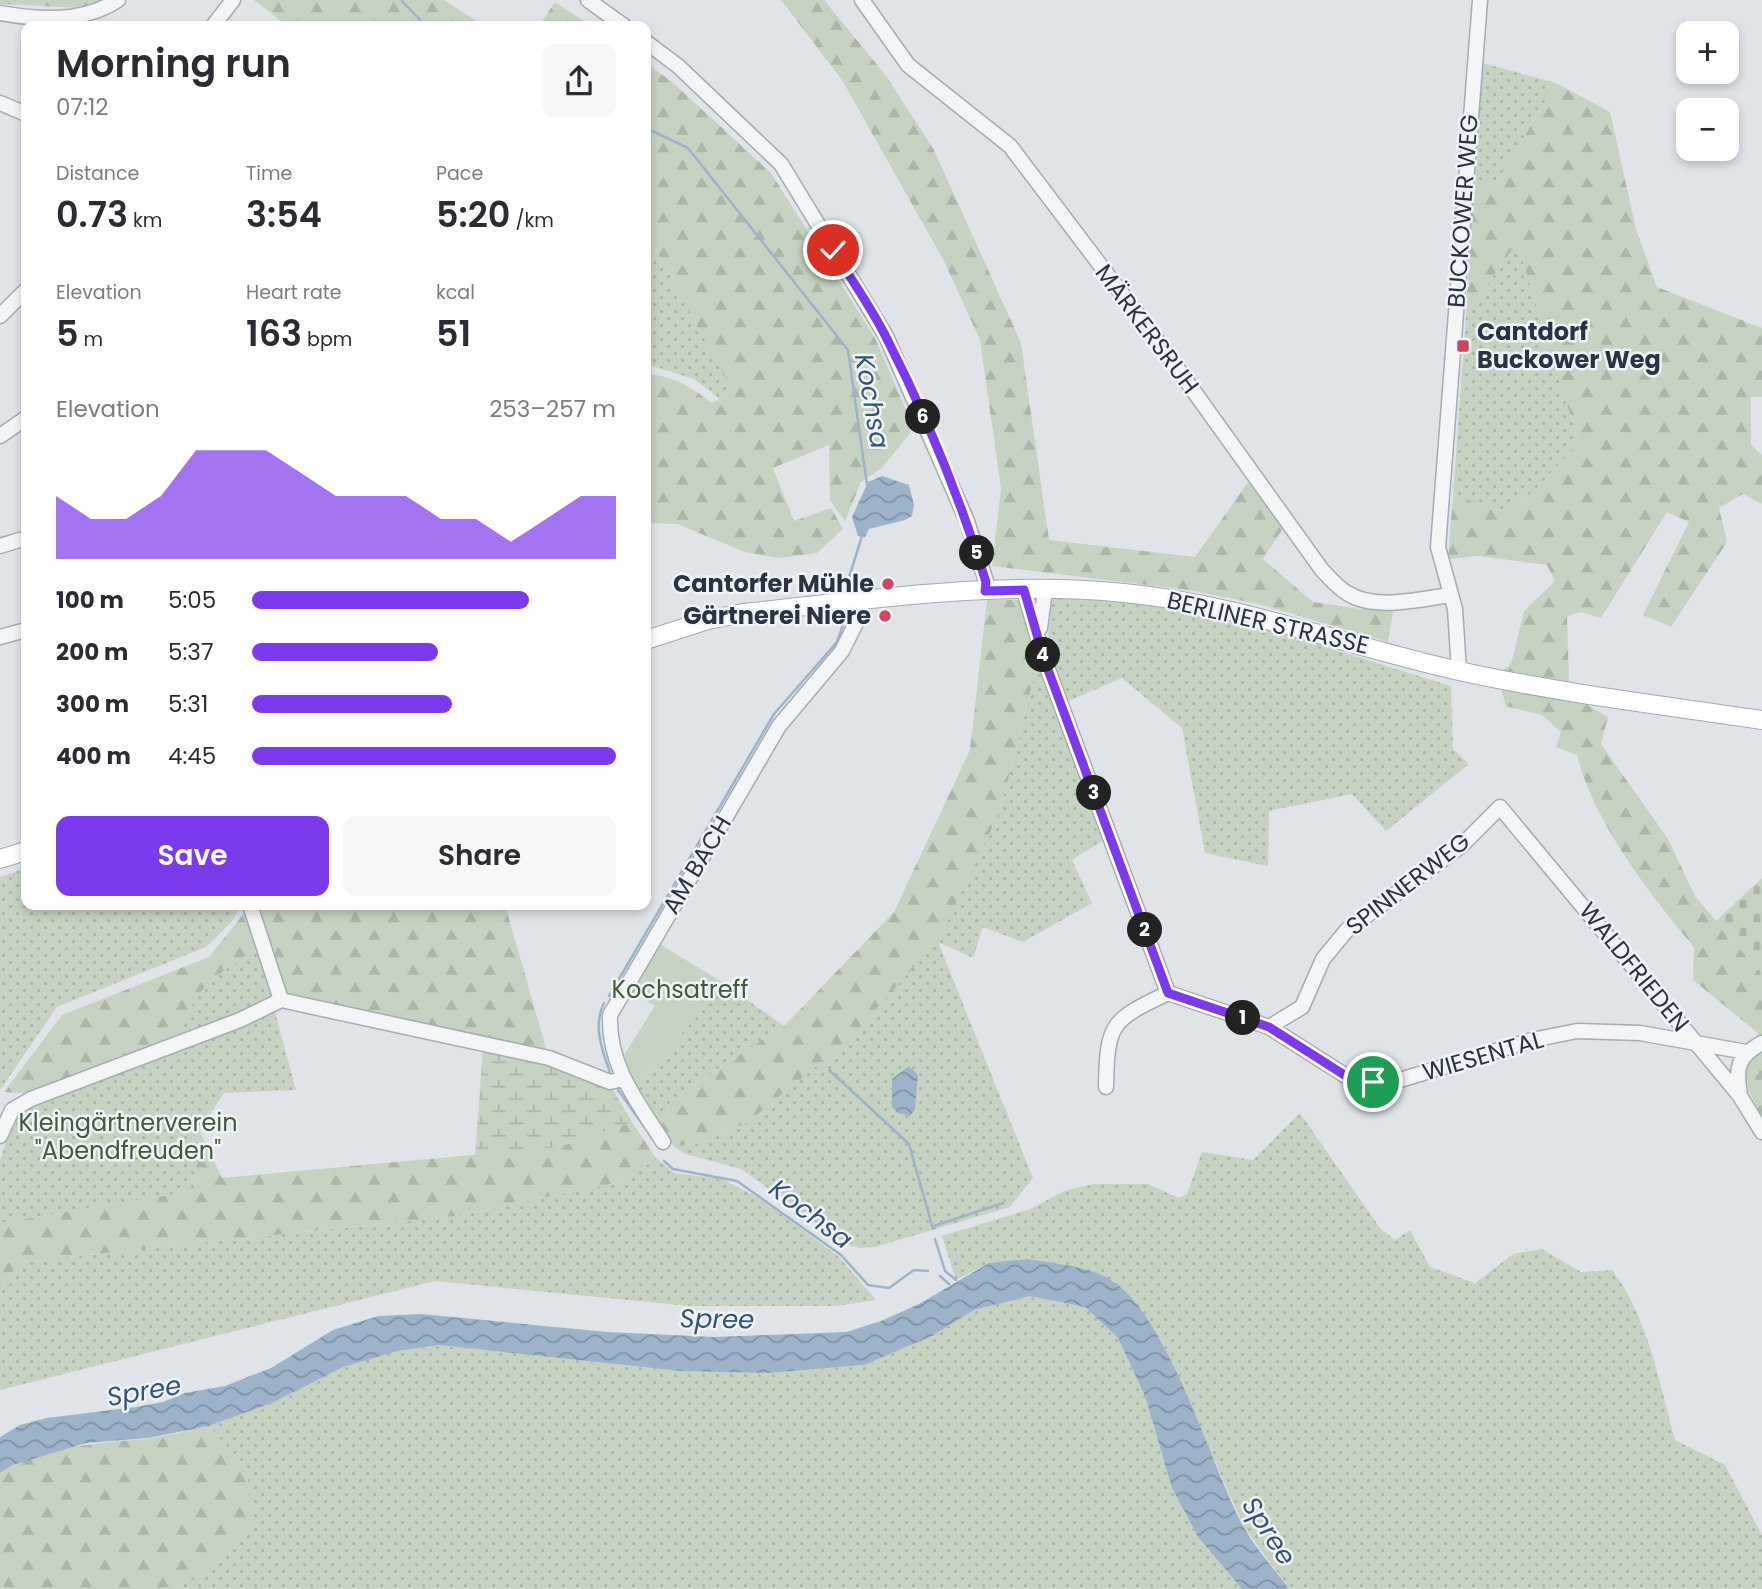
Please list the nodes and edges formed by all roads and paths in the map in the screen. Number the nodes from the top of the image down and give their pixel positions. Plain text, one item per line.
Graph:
1 (118, 0) edge
2 (233, 0) edge
3 (588, 0) edge
4 (862, 0) edge
5 (1480, 0) edge
6 (0, 13) edge
7 (217, 21) edge
8 (617, 21) edge
9 (651, 46) edge
10 (0, 103) edge
11 (21, 112) edge
12 (21, 295) edge
13 (0, 316) edge
14 (21, 421) edge
15 (0, 436) edge
16 (21, 540) edge
17 (0, 546) edge
18 (1024, 590) junction
19 (1045, 590) junction
20 (985, 591) junction
21 (1451, 595) junction
22 (862, 601) junction
23 (21, 631) edge
24 (1039, 633) junction
25 (0, 637) edge
26 (651, 638) edge
27 (1460, 671) junction
28 (1762, 720) edge
29 (1500, 807) joint
30 (21, 853) edge
31 (0, 859) edge
32 (252, 910) edge
33 (1168, 993) junction
34 (281, 1000) junction
35 (1269, 1027) junction
36 (1762, 1043) edge
37 (1697, 1044) junction
38 (1746, 1052) junction
39 (623, 1079) junction
40 (1107, 1087) dead end
41 (1740, 1096) junction
42 (1762, 1132) edge
43 (0, 1136) edge
44 (663, 1142) dead end

1 - 6 street
2 - 7 street
3 - 8 street
4 - 21 street, MÄRKERSRUH
5 - 21 street, BUCKOWER WEG
9 - 20 street
10 - 11 street
12 - 13 street
14 - 15 street
16 - 17 street
18 - 19 main road, BERLINER STRASSE
18 - 20 main road, BERLINER STRASSE
18 - 24 street
19 - 24 street
19 - 27 main road, BERLINER STRASSE
20 - 22 main road, BERLINER STRASSE
21 - 27 street, BUCKOWER WEG
22 - 26 main road, BERLINER STRASSE
22 - 39 street, AM BACH
23 - 25 street
24 - 33 street
27 - 28 main road, BERLINER STRASSE
29 - 35 street, SPINNERWEG
29 - 37 street, WALDFRIEDEN
30 - 31 main road
32 - 34 street
33 - 35 street, WIESENTAL
33 - 40 street
34 - 39 street
34 - 43 street
35 - 37 street, WIESENTAL
36 - 38 street
37 - 38 street, WIESENTAL
37 - 41 street, WALDFRIEDEN
38 - 41 street
39 - 44 street, AM BACH
41 - 42 street, WALDFRIEDEN

